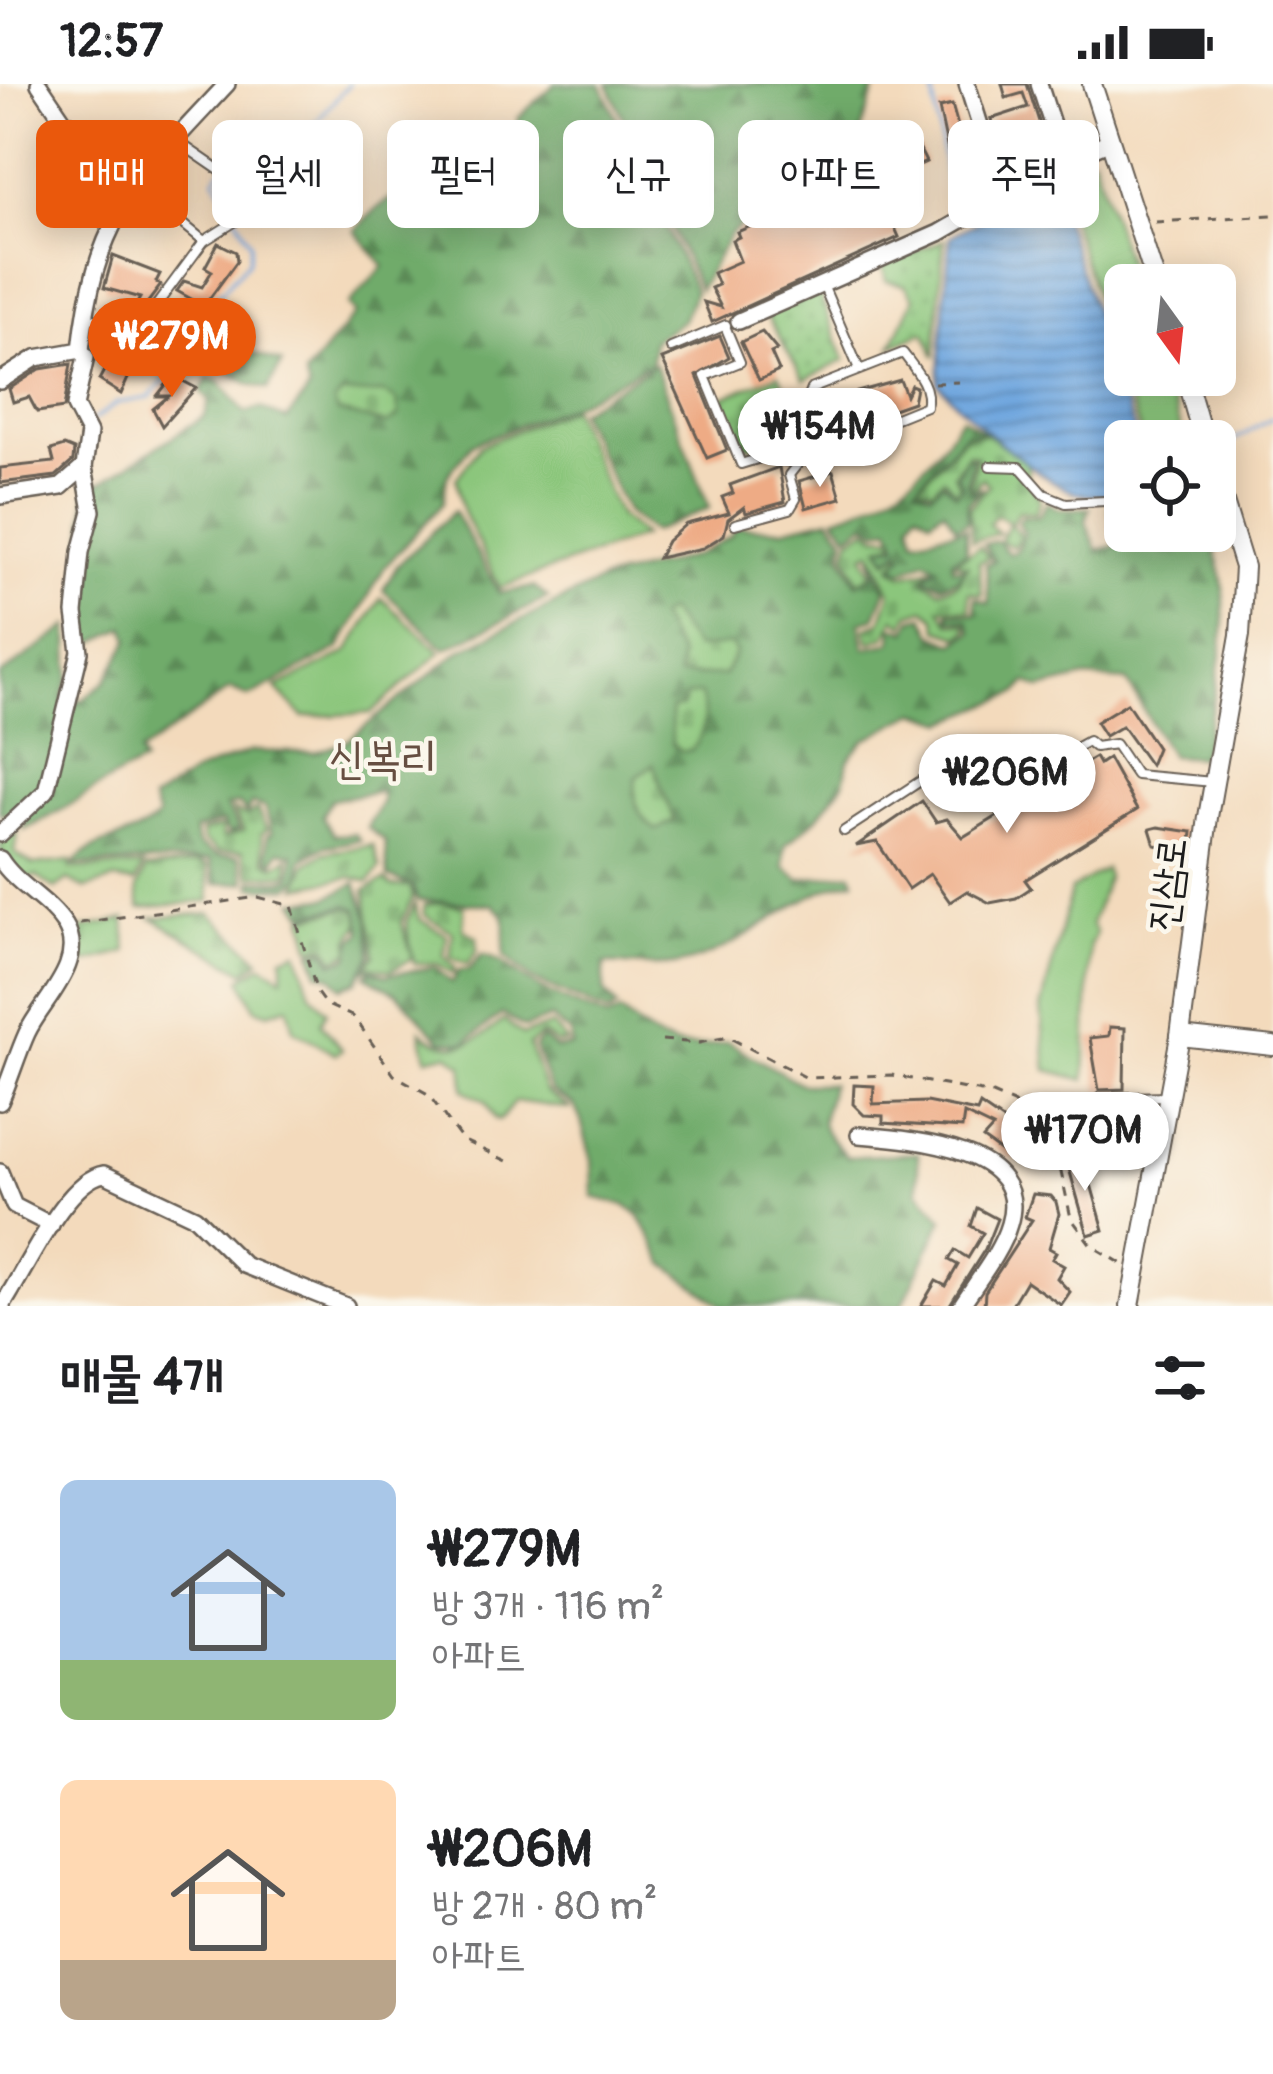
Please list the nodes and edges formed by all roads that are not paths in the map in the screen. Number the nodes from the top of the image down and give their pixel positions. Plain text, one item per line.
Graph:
1 (39, 84) edge
2 (227, 84) edge
3 (967, 84) edge
4 (1040, 84) edge
5 (1092, 84) edge
6 (63, 120) edge
7 (978, 120) edge
8 (1051, 120) edge
9 (188, 126) edge
10 (1110, 141) junction
11 (1099, 146) edge
12 (188, 150) edge
13 (110, 228) edge
14 (188, 228) edge
15 (948, 228) edge
16 (204, 241) junction
17 (1151, 264) edge
18 (823, 284) junction
19 (85, 316) junction
20 (732, 323) junction
21 (671, 348) dead end
22 (81, 350) junction
23 (859, 369) junction
24 (0, 381) edge
25 (816, 441) junction
26 (805, 455) junction
27 (990, 466) dead end
28 (84, 467) junction
29 (0, 496) edge
30 (1104, 501) edge
31 (735, 524) dead end
32 (1236, 543) edge
33 (1214, 782) junction
34 (844, 831) dead end
35 (0, 834) edge
36 (0, 859) edge
37 (1180, 1036) junction
38 (1273, 1046) edge
39 (1169, 1096) junction
40 (1099, 1098) dead end
41 (0, 1102) edge
42 (860, 1135) dead end
43 (0, 1172) edge
44 (51, 1225) junction
45 (2, 1306) edge
46 (346, 1306) edge
47 (961, 1306) edge
48 (1130, 1306) edge

1 - 6 street
2 - 9 street
3 - 7 street
4 - 8 street
5 - 10 street
10 - 11 street
10 - 17 street
12 - 16 lane
13 - 19 street
14 - 16 lane
15 - 18 street
16 - 19 lane
18 - 20 street
18 - 23 lane
19 - 22 street
20 - 21 lane
20 - 26 lane
22 - 24 street
22 - 28 street
23 - 25 lane
23 - 25 lane
25 - 26 lane
26 - 31 lane
27 - 30 lane
28 - 29 street
28 - 35 street
32 - 33 street, 진삼로
33 - 34 lane
33 - 37 street, 진삼로
36 - 41 street
37 - 38 street
37 - 39 street, 진삼로
39 - 40 lane
39 - 48 street, 진삼로
42 - 47 street
43 - 44 street
44 - 45 street
44 - 46 street

